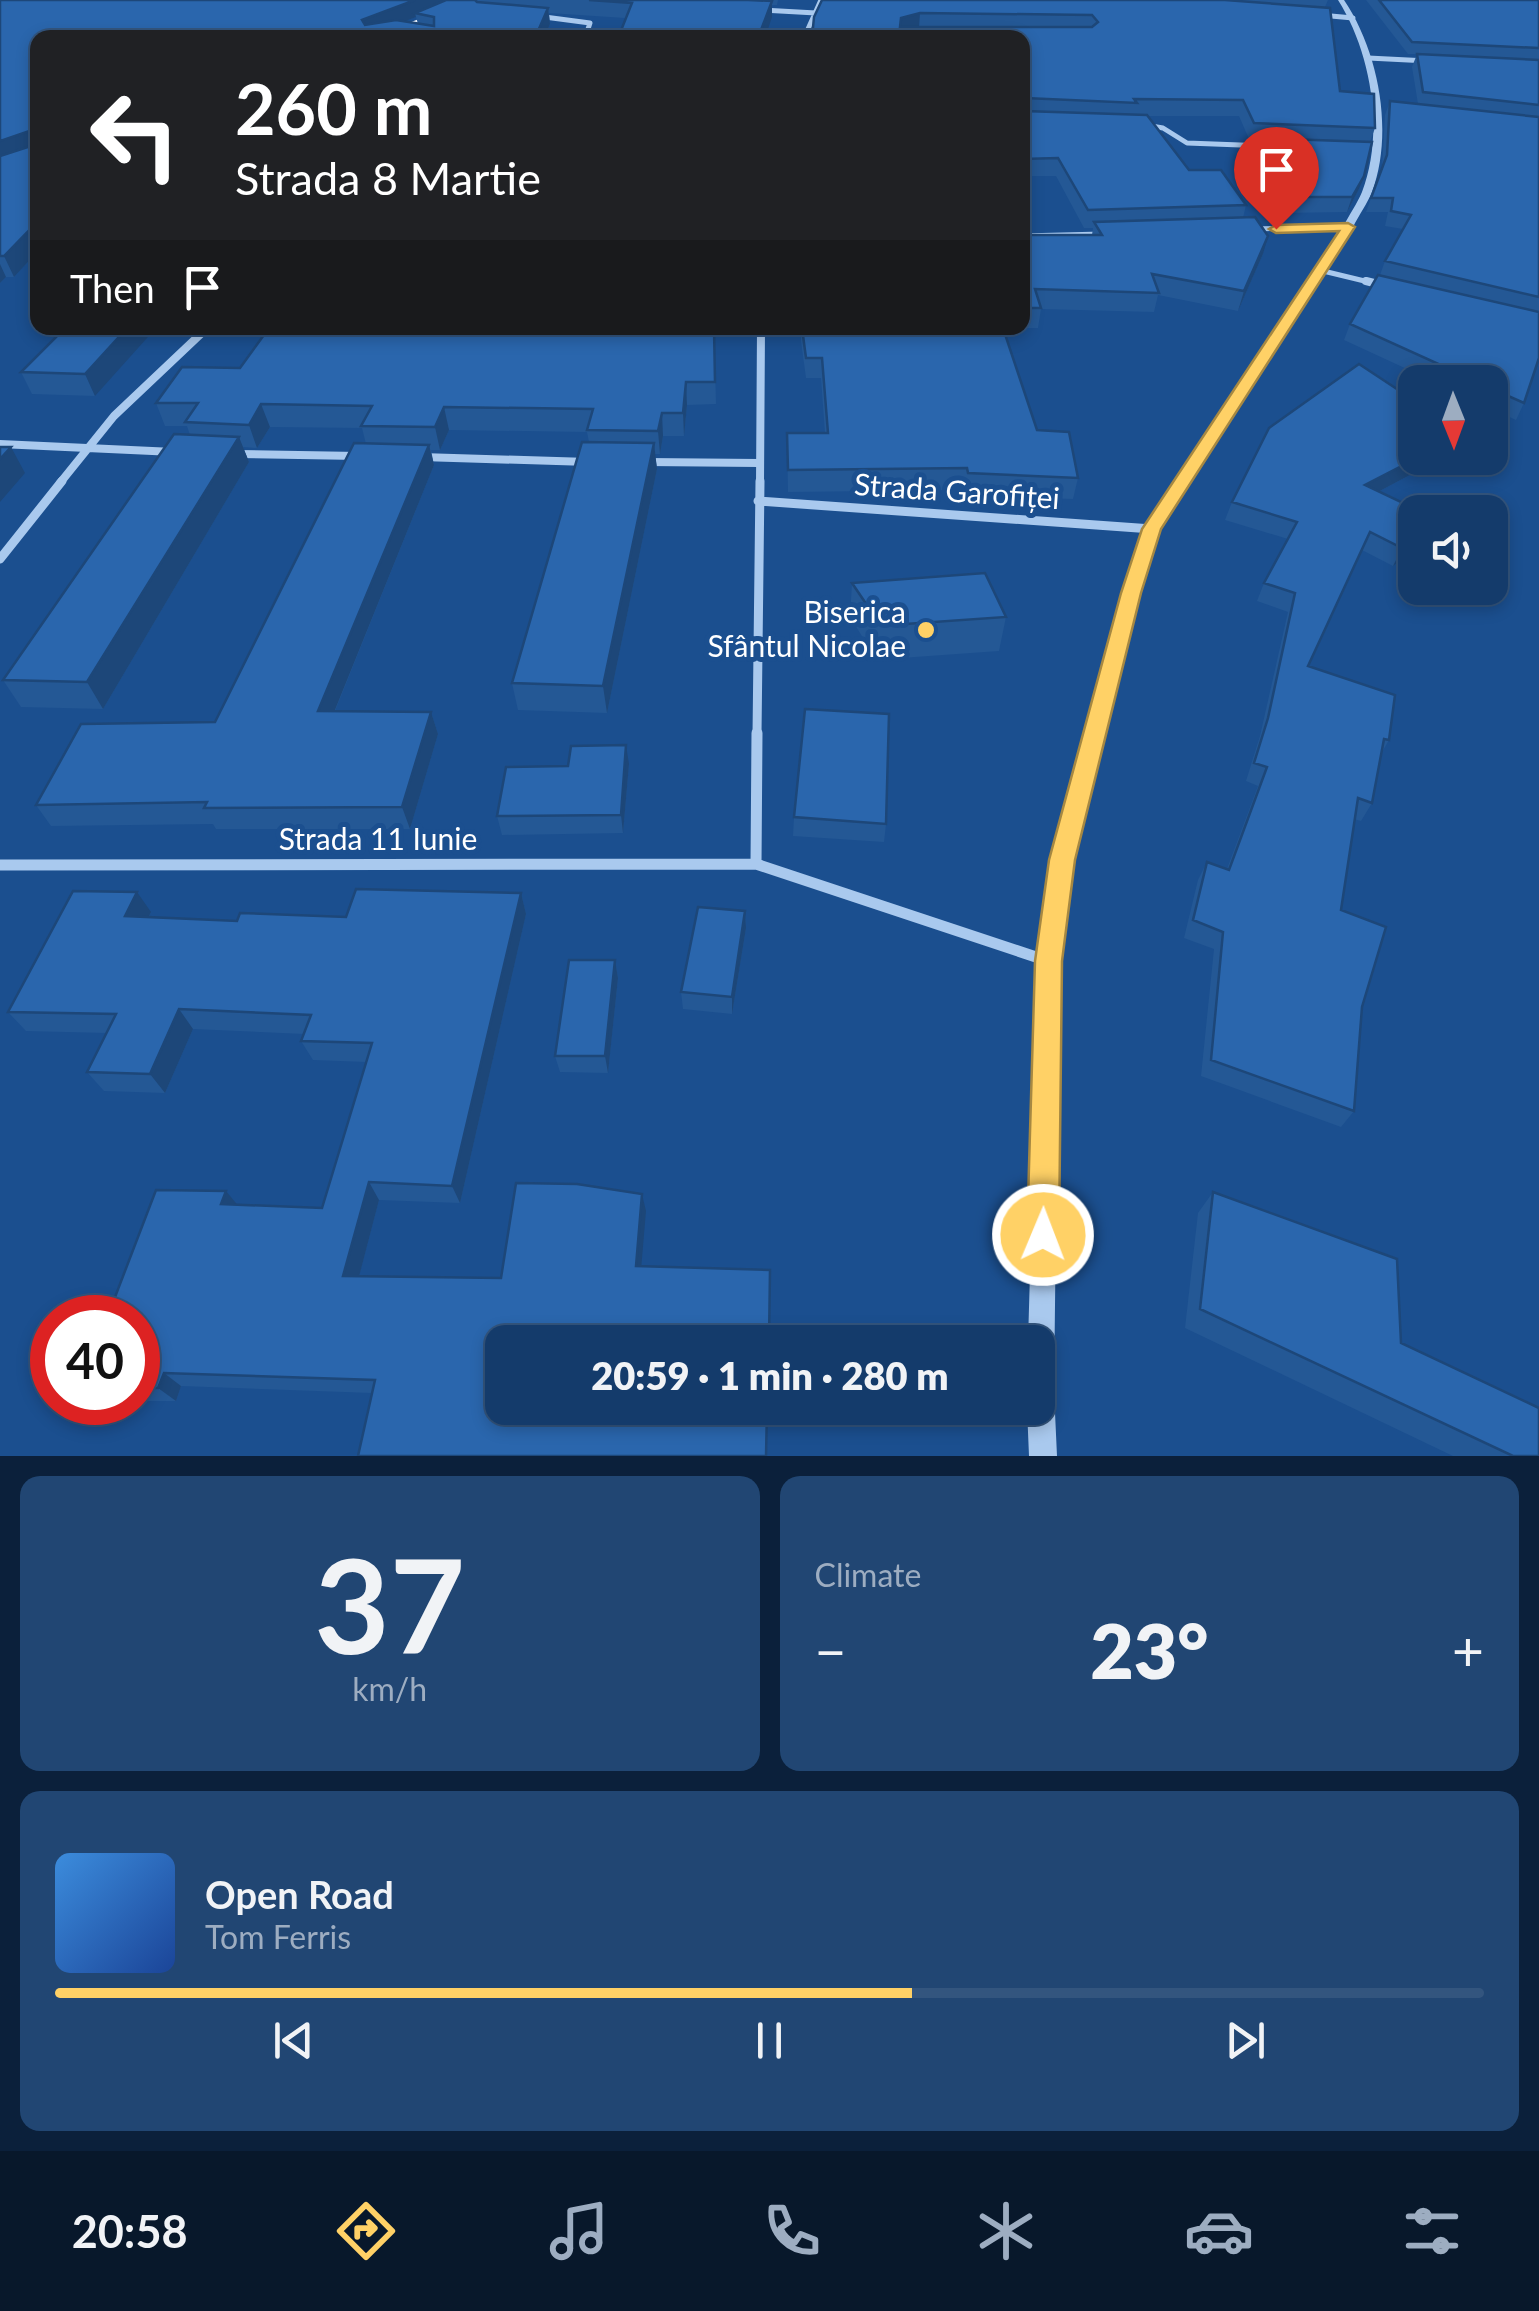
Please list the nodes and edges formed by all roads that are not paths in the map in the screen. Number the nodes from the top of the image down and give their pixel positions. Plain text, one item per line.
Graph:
1 (478, 0) edge
2 (822, 0) edge
3 (1341, 0) edge
4 (746, 10) edge
5 (816, 12) junction
6 (1315, 15) edge
7 (532, 16) edge
8 (1353, 18) junction
9 (396, 30) edge
10 (588, 30) edge
11 (808, 30) edge
12 (1368, 58) junction
13 (1444, 62) edge
14 (1374, 107) junction
15 (1392, 109) edge
16 (1136, 125) edge
17 (1278, 147) edge
18 (1348, 227) junction
19 (1252, 229) edge
20 (1118, 233) edge
21 (1030, 236) edge
22 (1319, 270) junction
23 (1392, 288) edge
24 (201, 335) edge
25 (761, 335) edge
26 (0, 444) edge
27 (85, 450) junction
28 (177, 452) edge
29 (232, 454) edge
30 (366, 456) edge
31 (404, 456) edge
32 (603, 462) edge
33 (637, 462) edge
34 (759, 463) junction
35 (758, 501) junction
36 (1152, 529) junction
37 (0, 559) edge
38 (756, 864) junction
39 (0, 865) edge
40 (1049, 961) junction
41 (1043, 1456) edge

1 - 9 main road
2 - 5 street
3 - 8 street
4 - 5 street
5 - 11 street
6 - 8 street
7 - 10 street
8 - 12 street
12 - 13 street
12 - 14 street
14 - 15 street
14 - 18 street
16 - 17 street
18 - 19 street
18 - 22 street
20 - 21 street
22 - 23 street
22 - 36 street
24 - 27 street
25 - 34 street
26 - 27 street
27 - 28 street
27 - 37 street
29 - 30 street
31 - 32 street
33 - 34 street
34 - 35 street
35 - 36 street, Strada Garofiței
35 - 38 street
36 - 40 street
38 - 39 street, Strada 11 Iunie
38 - 40 street, Strada 11 Iunie
40 - 41 street

